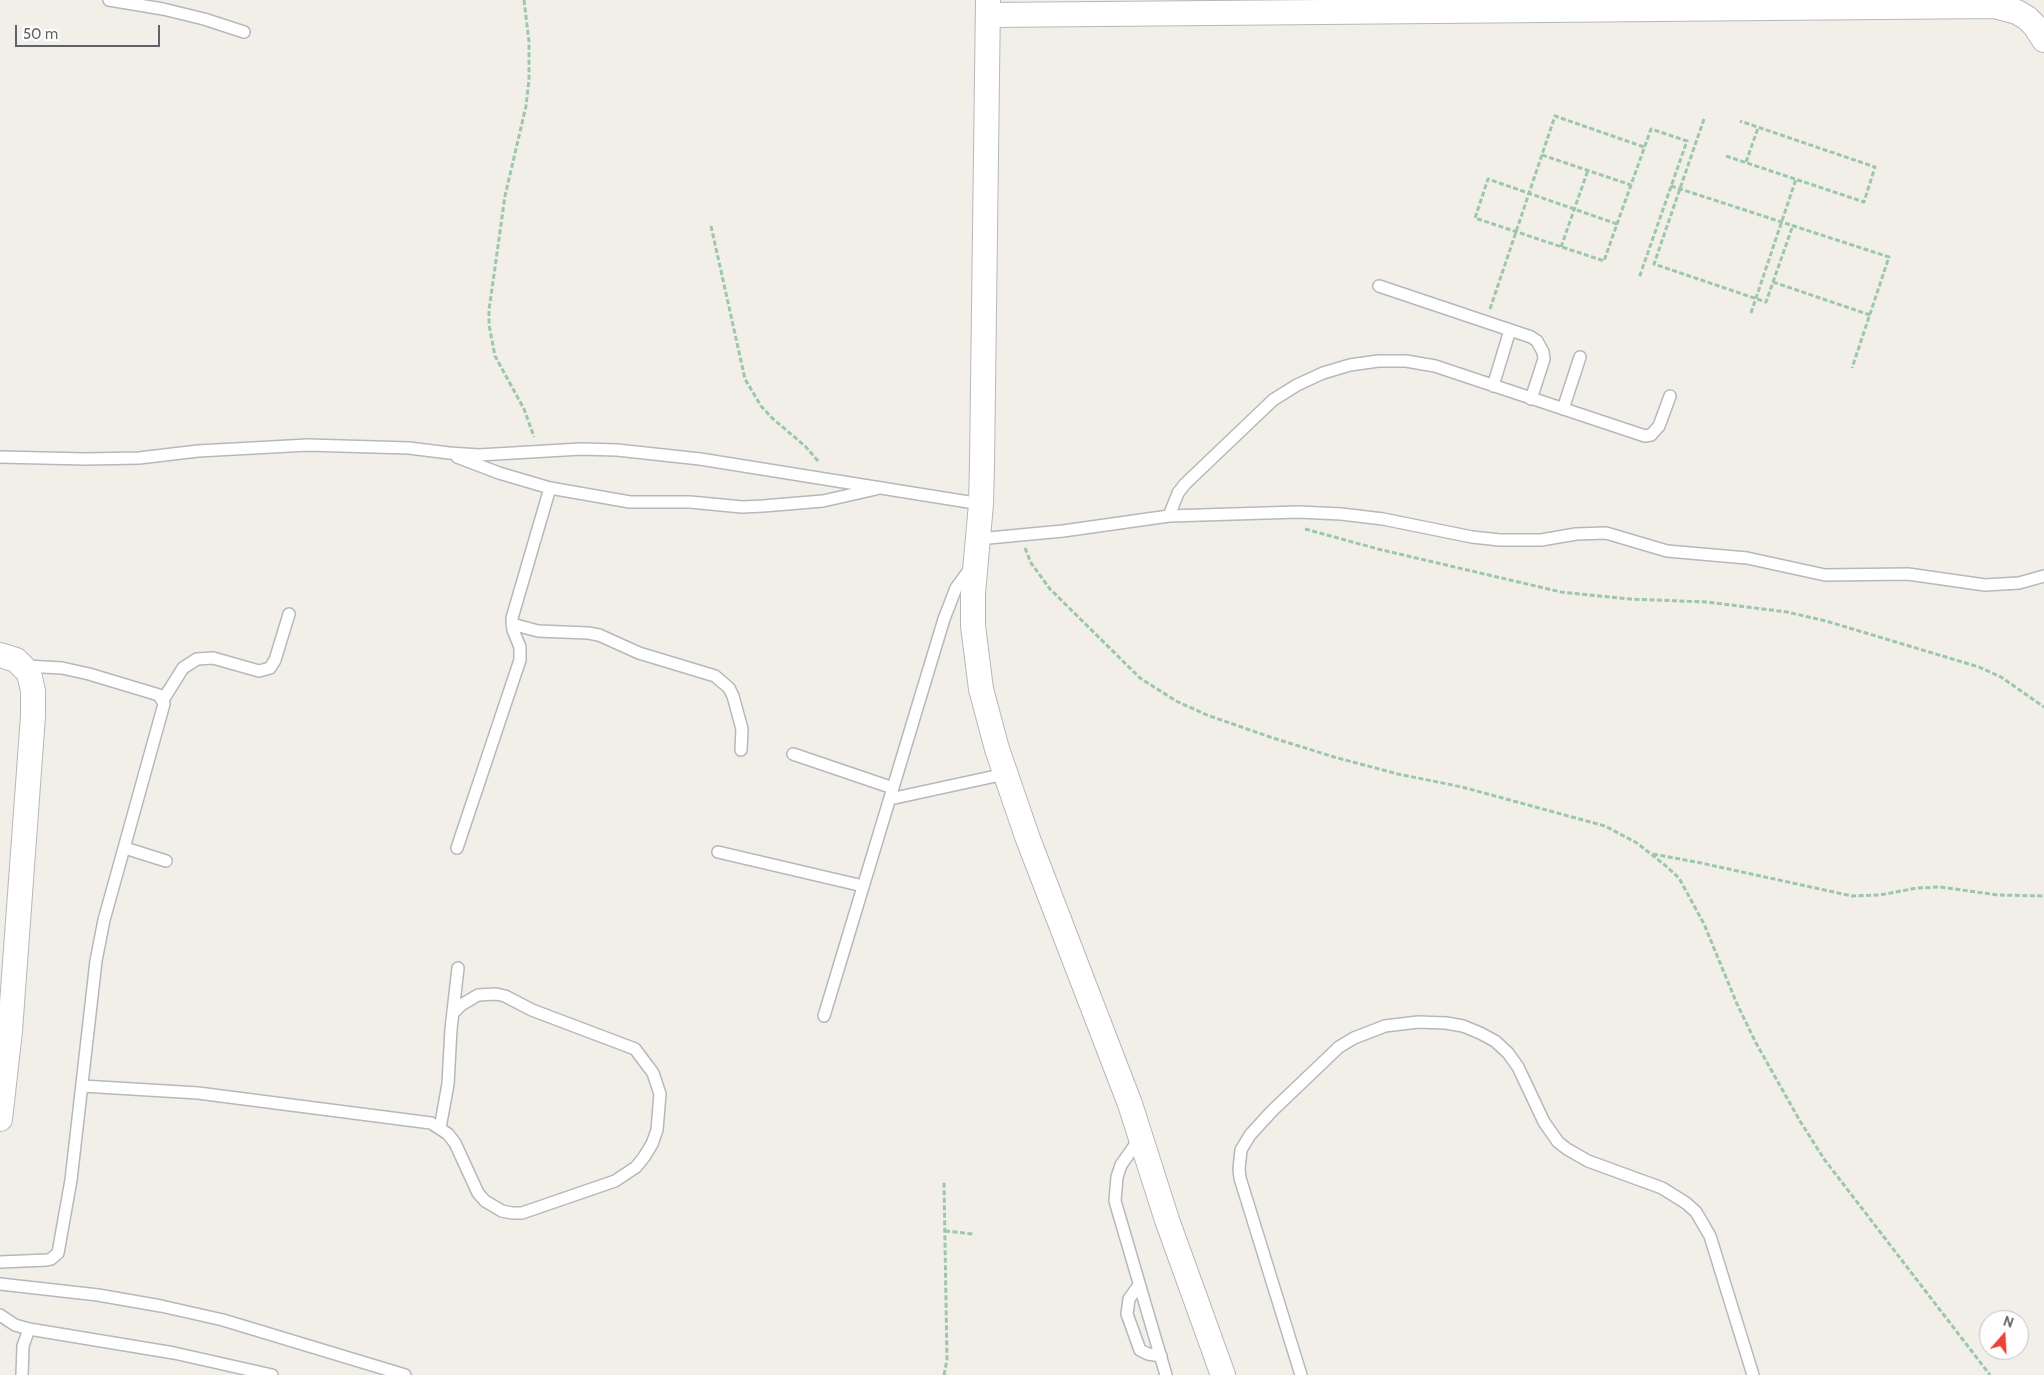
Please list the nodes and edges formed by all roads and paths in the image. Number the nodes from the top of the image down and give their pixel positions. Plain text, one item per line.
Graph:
1 (109, 0) edge
2 (524, 0) edge
3 (990, 5) edge
4 (244, 32) dead end
5 (2044, 40) edge
6 (1704, 119) dead end
7 (1740, 121) dead end
8 (1758, 128) junction
9 (1644, 147) junction
10 (1542, 155) junction
11 (1726, 156) dead end
12 (1746, 162) junction
13 (1588, 170) junction
14 (1796, 180) junction
15 (1631, 185) junction
16 (1671, 186) junction
17 (1681, 188) junction
18 (1529, 194) junction
19 (1574, 209) junction
20 (1782, 221) junction
21 (1617, 224) junction
22 (1793, 225) junction
23 (711, 226) dead end
24 (1516, 232) junction
25 (1561, 247) junction
26 (1639, 278) dead end
27 (1773, 282) junction
28 (1379, 286) dead end
29 (1756, 298) junction
30 (1751, 313) dead end
31 (1870, 315) junction
32 (1486, 322) junction
33 (1510, 330) junction
34 (1580, 357) dead end
35 (1852, 368) dead end
36 (1493, 386) junction
37 (1670, 396) dead end
38 (1531, 399) junction
39 (1563, 409) junction
40 (538, 452) junction
41 (449, 453) junction
42 (0, 457) edge
43 (828, 479) junction
44 (550, 488) junction
45 (882, 488) junction
46 (981, 504) junction
47 (1169, 516) junction
48 (1297, 527) dead end
49 (1021, 536) junction
50 (977, 550) junction
51 (2044, 576) edge
52 (289, 614) dead end
53 (512, 624) junction
54 (0, 655) edge
55 (23, 666) junction
56 (163, 700) junction
57 (2044, 707) edge
58 (741, 750) dead end
59 (793, 754) dead end
60 (1005, 774) junction
61 (891, 794) junction
62 (125, 848) junction
63 (457, 848) dead end
64 (718, 852) dead end
65 (1652, 854) junction
66 (166, 861) dead end
67 (863, 886) junction
68 (2044, 896) edge
69 (458, 968) dead end
70 (453, 1013) junction
71 (824, 1016) dead end
72 (83, 1086) junction
73 (0, 1119) edge
74 (440, 1128) junction
75 (1140, 1137) junction
76 (944, 1182) dead end
77 (945, 1231) junction
78 (973, 1234) dead end
79 (0, 1262) edge
80 (0, 1284) edge
81 (1140, 1286) junction
82 (0, 1315) edge
83 (29, 1329) junction
84 (1161, 1356) junction
85 (22, 1375) edge
86 (272, 1375) edge
87 (405, 1375) edge
88 (944, 1375) edge
89 (1166, 1375) edge
90 (1223, 1375) edge
91 (1301, 1375) edge
92 (1753, 1375) edge
93 (1990, 1375) edge

1 - 4 lane
2 - 40 path
3 - 5 street
3 - 46 street
6 - 17 path
7 - 8 path
8 - 12 path
8 - 14 path
9 - 10 path
9 - 15 path
9 - 16 path
10 - 13 path
10 - 18 path
11 - 12 path
12 - 14 path
13 - 15 path
13 - 19 path
14 - 20 path
15 - 21 path
16 - 17 path
16 - 26 path
17 - 20 path
17 - 29 path
18 - 19 path
18 - 24 path
18 - 24 path
19 - 21 path
19 - 25 path
20 - 22 path
20 - 29 path
21 - 25 path
22 - 27 path
22 - 31 path
23 - 43 path
24 - 25 path
24 - 32 path
27 - 29 path
27 - 31 path
28 - 32 lane
29 - 30 path
31 - 35 path
32 - 33 lane
33 - 36 lane
33 - 38 lane
34 - 39 lane
36 - 38 lane
36 - 47 lane
37 - 39 lane
38 - 39 lane
40 - 41 lane
40 - 43 lane
41 - 42 lane
41 - 44 lane
43 - 45 lane
44 - 45 lane
44 - 53 lane
45 - 46 lane
46 - 50 street
47 - 49 lane
47 - 51 lane
48 - 57 path
49 - 50 lane
49 - 65 path
50 - 60 street
50 - 61 lane
52 - 56 lane
53 - 58 lane
53 - 63 lane
54 - 55 street
55 - 56 lane
55 - 73 street
56 - 62 lane
59 - 61 lane
60 - 61 lane
60 - 75 street
61 - 67 lane
62 - 66 lane
62 - 72 lane
64 - 67 lane
65 - 68 path
65 - 93 path
67 - 71 lane
69 - 70 lane
70 - 74 lane
70 - 74 lane
72 - 74 lane
72 - 79 lane
75 - 81 lane
75 - 90 street
76 - 77 path
77 - 78 path
77 - 88 path
80 - 87 lane
81 - 84 lane
81 - 84 lane
82 - 83 lane
83 - 85 lane
83 - 86 lane
84 - 89 lane
91 - 92 lane

